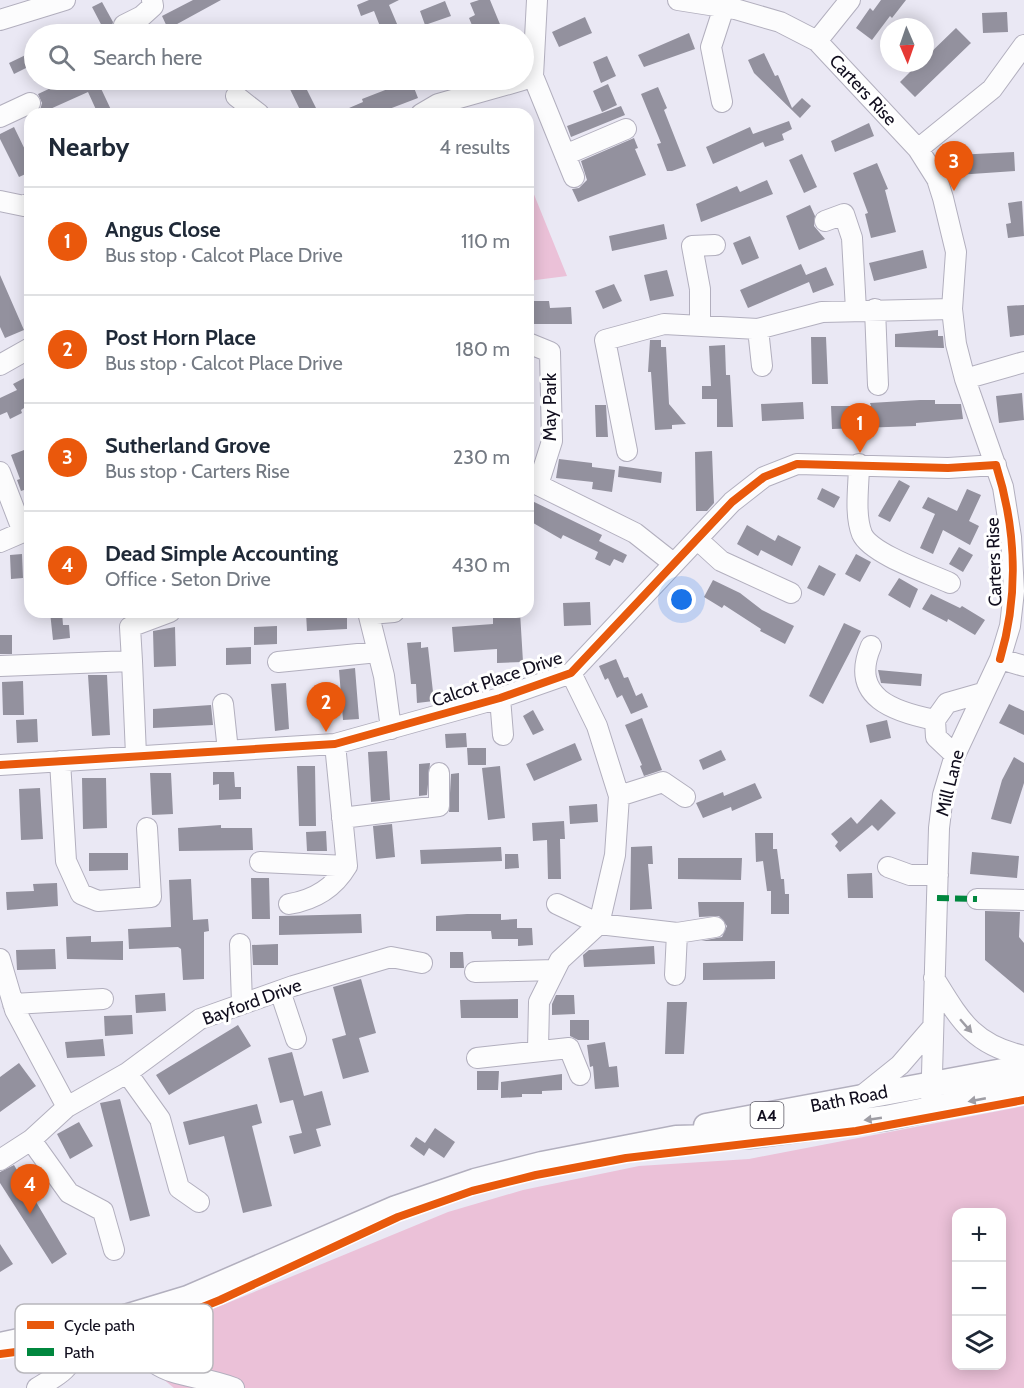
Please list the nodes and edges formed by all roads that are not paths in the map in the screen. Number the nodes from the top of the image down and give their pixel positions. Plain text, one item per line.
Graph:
1 (65, 0) edge
2 (152, 0) edge
3 (537, 0) edge
4 (678, 0) edge
5 (850, 0) edge
6 (724, 7) junction
7 (0, 20) edge
8 (126, 24) edge
9 (534, 24) edge
10 (817, 41) junction
11 (1024, 45) edge
12 (486, 90) edge
13 (533, 90) edge
14 (236, 96) dead end
15 (722, 102) dead end
16 (30, 103) dead end
17 (251, 108) edge
18 (431, 108) edge
19 (3, 115) edge
20 (626, 129) dead end
21 (918, 149) junction
22 (565, 155) junction
23 (574, 177) dead end
24 (1, 197) edge
25 (24, 206) edge
26 (825, 221) dead end
27 (715, 245) dead end
28 (866, 309) junction
29 (952, 309) junction
30 (700, 324) junction
31 (758, 329) junction
32 (534, 345) edge
33 (24, 351) edge
34 (1024, 363) edge
35 (0, 365) edge
36 (762, 366) dead end
37 (965, 379) junction
38 (878, 385) dead end
39 (627, 451) dead end
40 (859, 464) junction
41 (996, 465) junction
42 (0, 472) edge
43 (534, 480) edge
44 (534, 482) edge
45 (24, 524) edge
46 (24, 532) edge
47 (1018, 537) edge
48 (698, 540) junction
49 (0, 542) edge
50 (673, 563) junction
51 (950, 583) dead end
52 (791, 593) dead end
53 (154, 618) edge
54 (370, 618) edge
55 (871, 646) dead end
56 (378, 652) junction
57 (1000, 659) junction
58 (132, 661) junction
59 (278, 662) dead end
60 (0, 666) edge
61 (1024, 666) edge
62 (571, 673) junction
63 (982, 693) junction
64 (500, 698) junction
65 (223, 704) dead end
66 (935, 720) junction
67 (391, 729) junction
68 (503, 735) dead end
69 (335, 744) junction
70 (228, 751) junction
71 (136, 755) junction
72 (955, 755) junction
73 (60, 761) junction
74 (0, 765) edge
75 (439, 773) dead end
76 (619, 796) junction
77 (685, 797) dead end
78 (342, 818) junction
79 (147, 828) dead end
80 (260, 862) dead end
81 (346, 866) junction
82 (888, 867) dead end
83 (938, 875) junction
84 (977, 899) dead end
85 (1024, 900) edge
86 (289, 904) dead end
87 (557, 904) dead end
88 (599, 924) junction
89 (715, 927) dead end
90 (677, 933) junction
91 (240, 944) dead end
92 (0, 959) edge
93 (422, 963) dead end
94 (555, 970) junction
95 (475, 972) dead end
96 (675, 975) dead end
97 (934, 978) junction
98 (280, 991) junction
99 (103, 999) dead end
100 (13, 1004) junction
101 (242, 1004) junction
102 (932, 1028) junction
103 (296, 1039) dead end
104 (538, 1049) junction
105 (1024, 1056) edge
106 (477, 1058) dead end
107 (1024, 1067) edge
108 (127, 1073) junction
109 (580, 1075) dead end
110 (931, 1084) junction
111 (1024, 1090) edge
112 (859, 1098) junction
113 (67, 1107) junction
114 (931, 1109) junction
115 (676, 1138) junction
116 (31, 1140) junction
117 (0, 1160) edge
118 (199, 1202) dead end
119 (114, 1250) dead end
120 (168, 1304) edge
121 (15, 1342) edge
122 (0, 1345) edge
123 (61, 1373) edge
124 (172, 1373) edge
125 (200, 1384) edge
126 (37, 1388) edge
127 (234, 1388) edge

1 - 7 street
2 - 8 street
3 - 9 street
4 - 6 street, Carters Rise
5 - 10 street
6 - 10 street, Carters Rise
6 - 15 street
10 - 21 street, Carters Rise
11 - 21 street
12 - 18 street
13 - 22 street
14 - 17 street
16 - 19 street
20 - 22 street
21 - 29 street, Carters Rise
22 - 23 street
24 - 25 street
26 - 28 street
27 - 30 street
28 - 29 street
28 - 31 street
28 - 38 street
29 - 37 street, Carters Rise
30 - 31 street
30 - 39 street
31 - 36 street
32 - 43 street, May Park
33 - 35 street
34 - 37 street
37 - 41 street, Carters Rise
40 - 41 street, Calcot Place Drive
40 - 48 street, Calcot Place Drive
40 - 51 street
41 - 47 street, Carters Rise
42 - 45 street
44 - 50 street, May Park
46 - 49 street
47 - 57 street, Carters Rise
48 - 50 street, Calcot Place Drive
48 - 52 street
50 - 62 street, Calcot Place Drive
53 - 58 street
54 - 56 street
55 - 66 street
56 - 59 street
56 - 67 street
57 - 61 street
57 - 63 street, Mill Lane
58 - 60 street
58 - 71 street
62 - 64 street, Calcot Place Drive
62 - 76 street
63 - 66 street
63 - 72 street, Mill Lane
64 - 67 street, Calcot Place Drive
64 - 68 street
65 - 70 street
66 - 72 street
67 - 69 street, Calcot Place Drive
69 - 70 street, Calcot Place Drive
69 - 78 street
70 - 71 street, Calcot Place Drive
71 - 73 street, Calcot Place Drive
72 - 83 street, Mill Lane
73 - 74 street, Calcot Place Drive
73 - 79 street
75 - 78 street
76 - 77 street
76 - 88 street
78 - 81 street
80 - 81 street
81 - 86 street
82 - 83 street
83 - 97 street, Mill Lane
84 - 85 street
87 - 88 street
88 - 90 street
88 - 94 street
89 - 90 street
90 - 96 street
91 - 101 street
92 - 100 street
93 - 98 street, Bayford Drive
94 - 95 street
94 - 104 street
97 - 102 street, Mill Lane
97 -> 105 street
98 - 101 street, Bayford Drive
98 - 103 street
99 - 100 street
100 - 113 street
101 - 108 street, Bayford Drive
102 - 110 street, Mill Lane
102 - 112 street
104 - 106 street
104 - 109 street
107 - 110 main road, Bath Road / A4
108 - 113 street, Bayford Drive
108 - 118 street
110 - 112 main road, Bath Road / A4
110 - 114 street, Mill Lane
111 -> 114 main road, Bath Road / A4
112 - 115 main road, Bath Road / A4
113 - 116 street, Bayford Drive
114 -> 115 main road, Bath Road / A4
115 - 120 main road, Bath Road / A4
116 - 117 street, Bayford Drive
116 - 119 street
121 - 122 main road, Bath Road / A4
123 - 126 street
124 - 125 street
125 - 127 street

